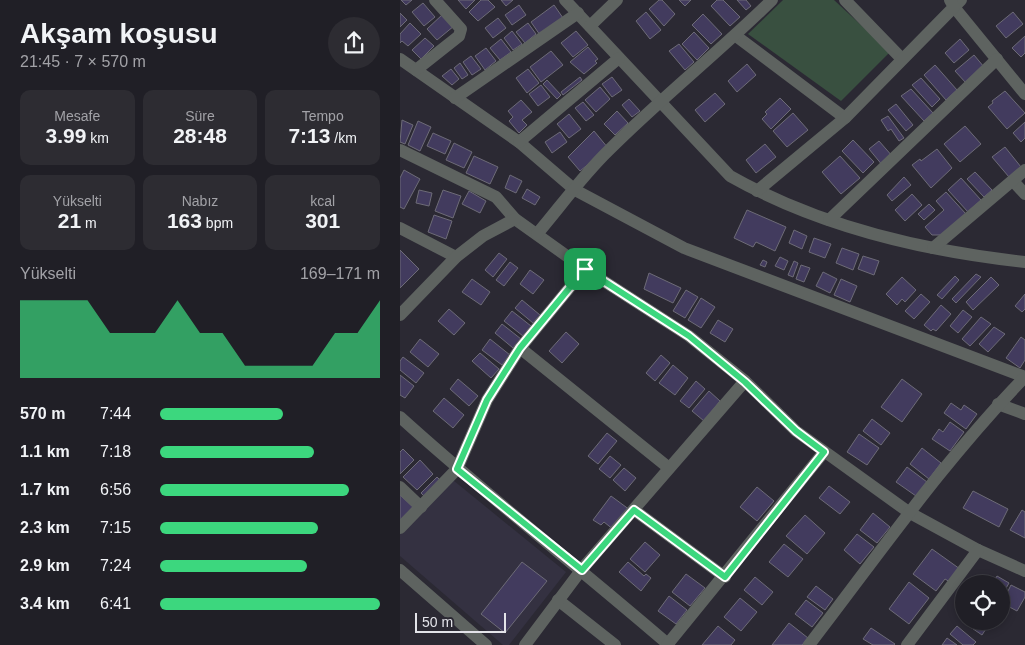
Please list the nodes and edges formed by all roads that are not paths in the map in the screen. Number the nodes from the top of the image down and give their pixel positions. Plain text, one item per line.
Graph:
1 (435, 0) edge
2 (566, 0) edge
3 (617, 0) edge
4 (772, 0) edge
5 (845, 0) edge
6 (955, 2) edge
7 (578, 13) junction
8 (590, 26) junction
9 (736, 36) junction
10 (619, 58) junction
11 (902, 59) junction
12 (997, 59) junction
13 (400, 60) edge
14 (416, 70) junction
15 (1023, 87) edge
16 (455, 98) junction
17 (659, 101) junction
18 (844, 118) junction
19 (519, 142) junction
20 (400, 150) edge
21 (1025, 170) edge
22 (1013, 180) junction
23 (575, 190) junction
24 (757, 191) junction
25 (1025, 194) edge
26 (515, 219) junction
27 (829, 220) junction
28 (400, 228) edge
29 (537, 234) junction
30 (933, 248) junction
31 (456, 257) junction
32 (1025, 262) edge
33 (585, 269) junction
34 (400, 315) edge
35 (520, 348) junction
36 (1025, 377) edge
37 (745, 382) junction
38 (998, 404) junction
39 (1025, 414) edge
40 (400, 417) edge
41 (824, 452) junction
42 (669, 468) junction
43 (457, 469) junction
44 (400, 487) edge
45 (421, 507) junction
46 (634, 510) junction
47 (910, 512) junction
48 (400, 528) edge
49 (978, 550) junction
50 (400, 570) edge
51 (582, 570) junction
52 (1025, 571) edge
53 (725, 577) junction
54 (558, 600) junction
55 (486, 645) edge
56 (525, 645) edge
57 (615, 645) edge
58 (668, 645) edge
59 (810, 645) edge
60 (907, 645) edge

1 - 14 street
2 - 7 street
3 - 8 street
4 - 9 street
5 - 11 street
6 - 11 street
6 - 12 street
7 - 8 street
7 - 16 street
8 - 10 street
9 - 17 street
9 - 18 street
10 - 17 street
10 - 19 street
11 - 18 street
12 - 15 street
12 - 27 street
13 - 14 street
14 - 16 street
16 - 19 street
17 - 23 street
17 - 24 street
18 - 24 street
19 - 23 street
20 - 26 street
21 - 22 street
22 - 25 street
22 - 30 street
23 - 29 street
23 - 36 street
24 - 27 street
26 - 29 street
26 - 31 street
27 - 30 street
28 - 31 street
29 - 33 street
30 - 32 street
31 - 34 street
33 - 35 street
33 - 37 street
35 - 42 street
35 - 43 street
36 - 38 street
37 - 41 street
37 - 42 street
38 - 39 street
38 - 47 street
40 - 43 street
41 - 47 street
41 - 53 street
42 - 46 street
43 - 45 street
43 - 51 street
44 - 45 street
45 - 48 street
46 - 51 street
46 - 53 street
47 - 49 street
47 - 59 street
49 - 52 street
49 - 60 street
50 - 55 street
51 - 54 street
51 - 58 street
53 - 58 street
54 - 56 street
54 - 57 street

